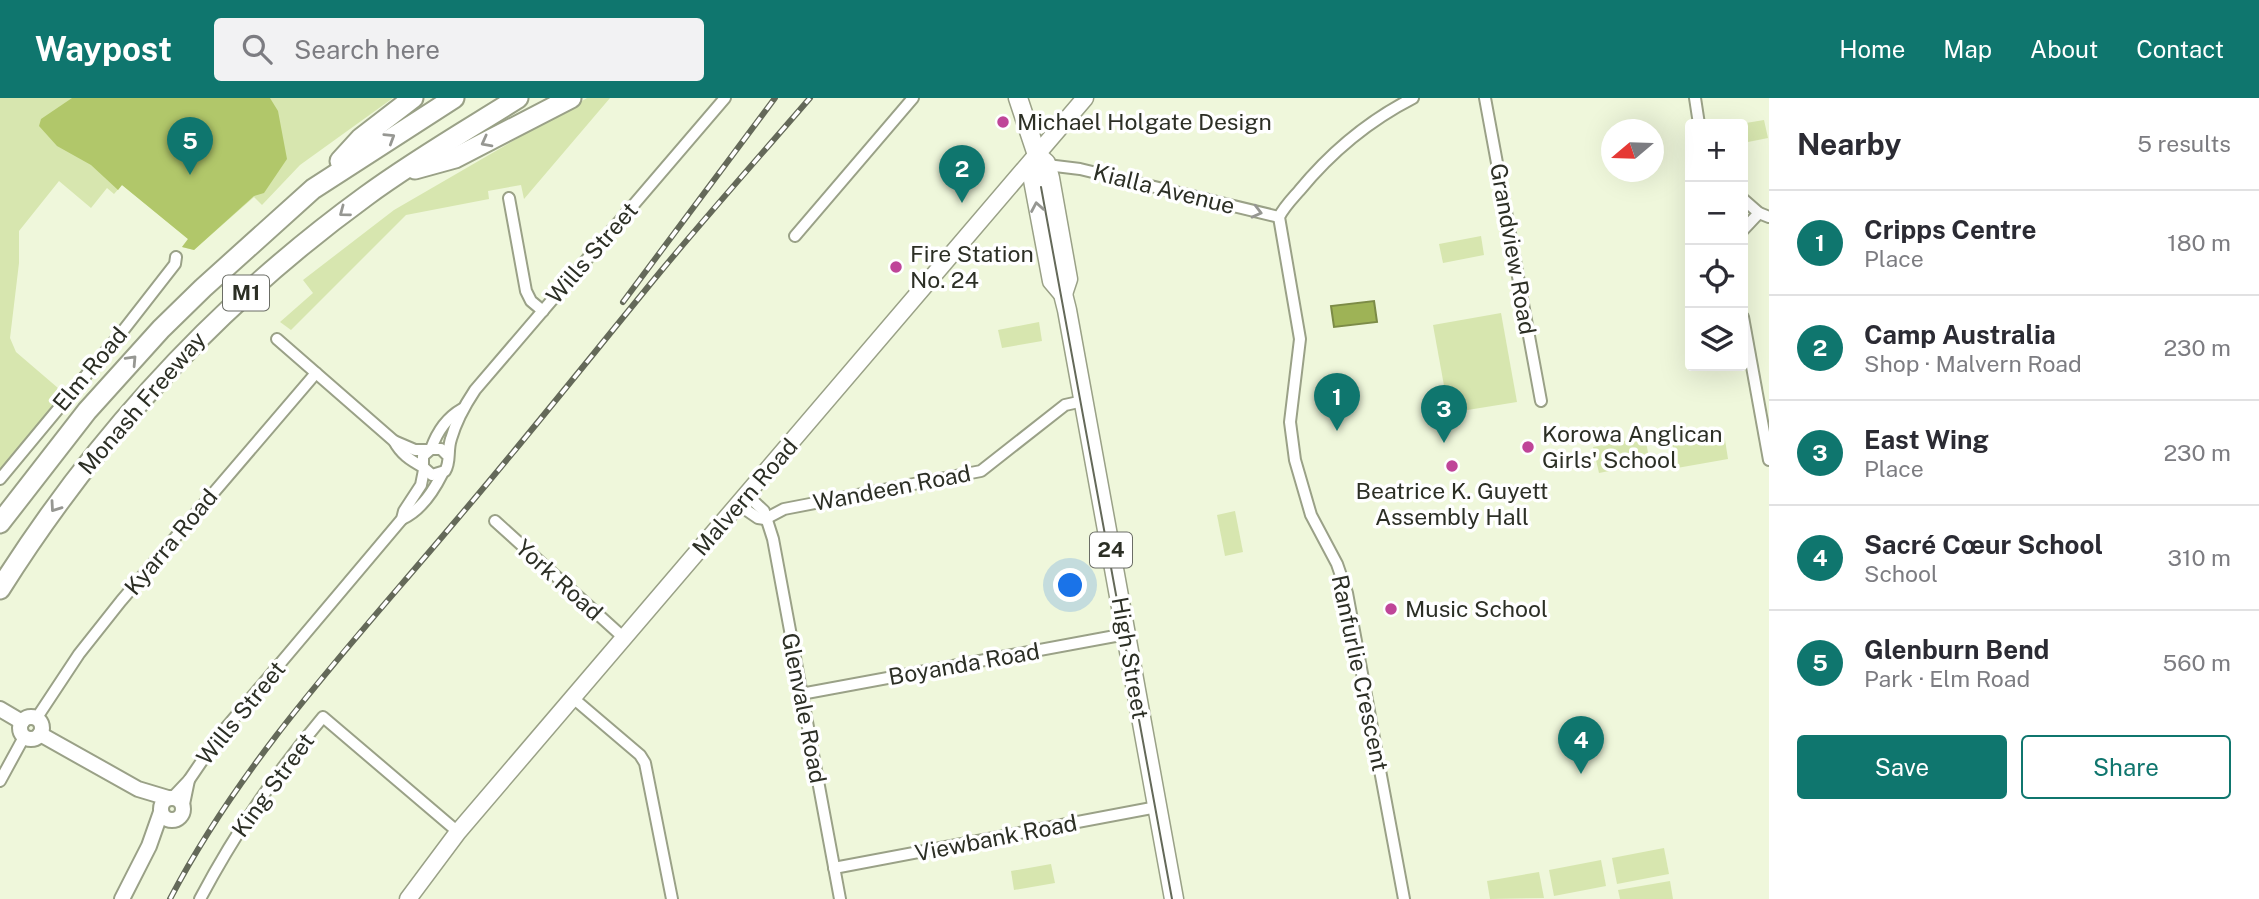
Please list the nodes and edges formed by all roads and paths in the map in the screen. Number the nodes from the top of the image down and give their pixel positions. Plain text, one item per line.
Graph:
1 (413, 98) edge
2 (454, 98) edge
3 (518, 98) edge
4 (571, 98) edge
5 (725, 98) edge
6 (913, 98) edge
7 (1018, 98) edge
8 (1085, 98) edge
9 (1413, 98) edge
10 (1485, 98) edge
11 (1695, 98) edge
12 (1698, 119) edge
13 (1042, 160) junction
14 (400, 172) junction
15 (313, 189) junction
16 (509, 198) dead end
17 (1748, 207) edge
18 (1764, 215) edge
19 (1279, 217) junction
20 (1748, 226) edge
21 (795, 236) dead end
22 (176, 257) dead end
23 (543, 311) junction
24 (276, 339) dead end
25 (1748, 344) edge
26 (316, 373) junction
27 (1083, 401) junction
28 (1541, 401) dead end
29 (462, 409) junction
30 (394, 440) junction
31 (430, 449) junction
32 (447, 455) junction
33 (1769, 460) edge
34 (424, 468) junction
35 (442, 474) junction
36 (0, 479) edge
37 (743, 500) junction
38 (402, 519) junction
39 (765, 519) junction
40 (495, 521) dead end
41 (0, 523) edge
42 (0, 589) edge
43 (1126, 634) junction
44 (624, 638) junction
45 (801, 694) junction
46 (573, 698) junction
47 (0, 709) edge
48 (27, 726) junction
49 (0, 781) edge
50 (1157, 807) junction
51 (170, 808) junction
52 (458, 832) junction
53 (834, 868) junction
54 (122, 899) edge
55 (200, 899) edge
56 (408, 899) edge
57 (672, 899) edge
58 (840, 899) edge
59 (1174, 899) edge
60 (1404, 899) edge

1 - 15 highway
15 -> 2 highway, Monash Freeway / M1
3 - 14 highway, Monash Freeway / M1
4 -> 14 highway
5 - 23 street, Wills Street
6 - 21 street
7 - 13 main road, High Street / 24
8 - 13 main road, Malvern Road
9 - 19 street
10 - 28 street, Grandview Road
11 - 12 street
13 -> 19 street, Kialla Avenue
13 - 27 main road, High Street / 24
13 - 37 main road, Malvern Road
14 -> 42 highway, Monash Freeway / M1
41 -> 15 highway, Monash Freeway / M1
16 - 23 street
17 - 18 street
18 - 20 street
19 - 60 street, Ranfurlie Crescent
22 - 36 street, Elm Road
23 - 29 street, Wills Street
24 - 26 street
25 - 33 street
26 - 30 street
26 - 48 street, Kyarra Road
27 - 39 street, Wandeen Road
27 - 43 main road, High Street / 24
29 - 31 street, Wills Street
29 - 32 street, Wills Street
30 - 31 street
30 - 34 street
31 - 32 street
31 - 34 street
32 - 35 street
34 - 35 street
34 - 38 street, Wills Street
35 - 38 street, Wills Street
37 - 39 street
37 - 44 main road, Malvern Road
38 - 51 street, Wills Street
39 - 45 street, Glenvale Road
40 - 44 street, York Road
43 - 45 street, Boyanda Road
43 - 50 main road, High Street / 24
44 - 46 main road, Malvern Road
45 - 53 street, Glenvale Road
46 - 52 main road, Malvern Road
46 - 57 street
47 - 48 street
48 - 49 street, Kyarra Road
48 - 51 street
50 - 53 street, Viewbank Road
50 - 59 main road, High Street / 24
51 - 54 street
52 - 55 street, King Street
52 - 56 main road, Malvern Road
53 - 58 street, Glenvale Road

